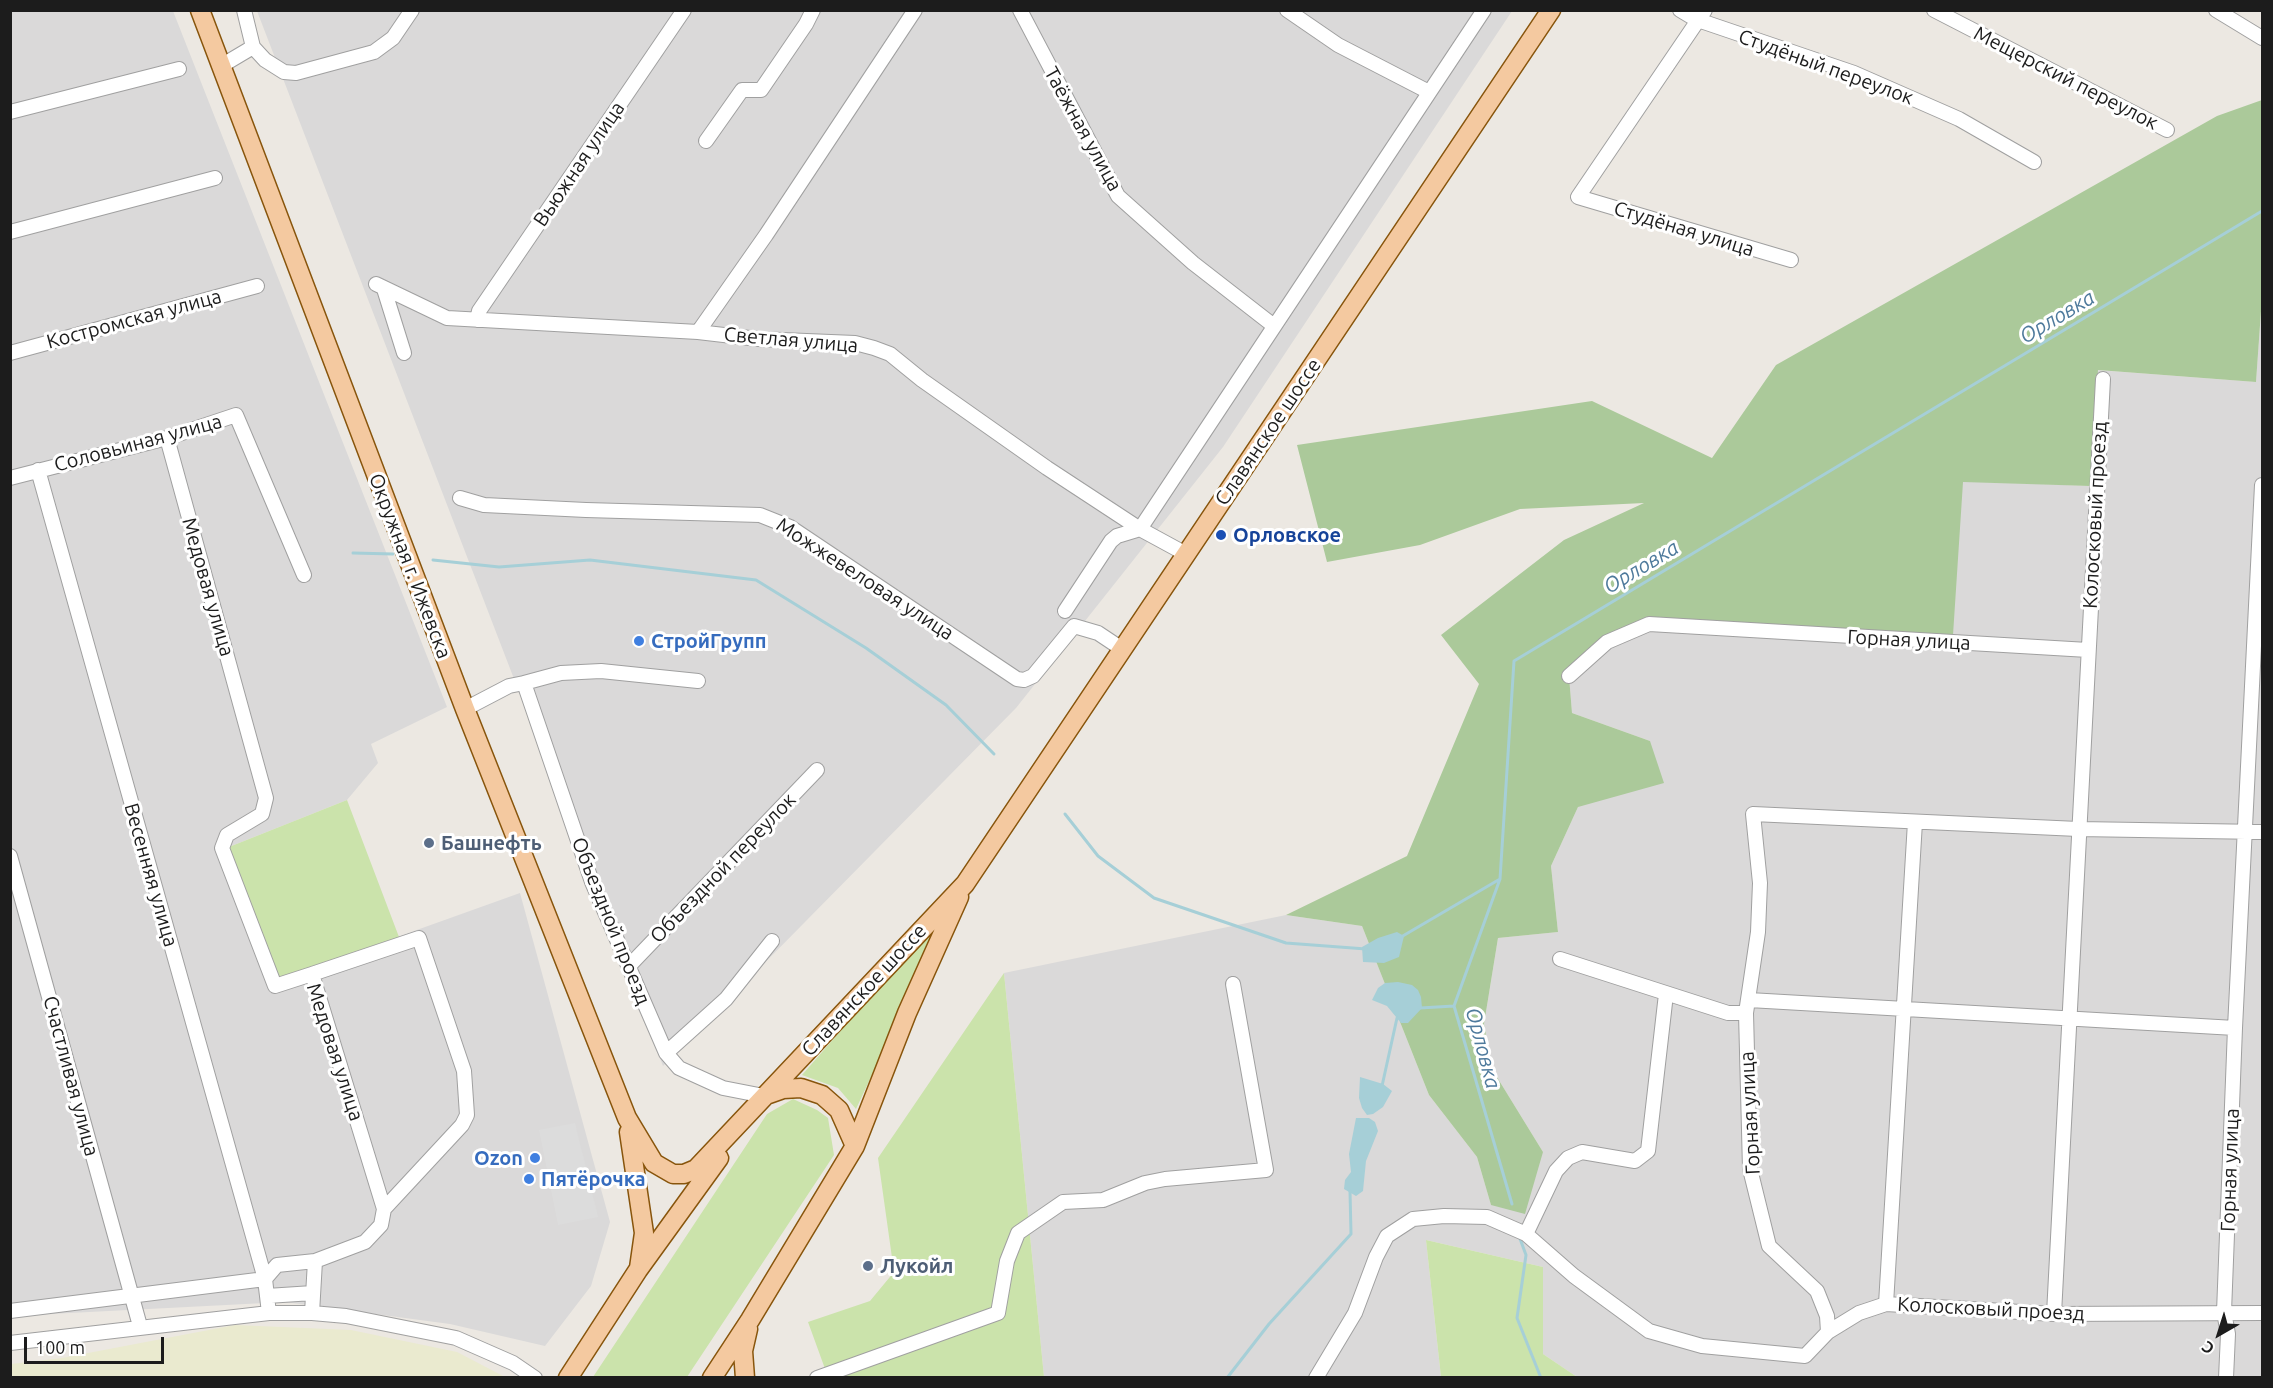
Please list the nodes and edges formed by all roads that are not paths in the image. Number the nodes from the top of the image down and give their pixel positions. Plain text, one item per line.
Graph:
1 (200, 10) edge
2 (244, 10) edge
3 (412, 10) edge
4 (684, 10) edge
5 (813, 10) edge
6 (915, 10) edge
7 (1020, 10) edge
8 (1287, 10) edge
9 (1484, 10) edge
10 (1551, 10) edge
11 (1680, 10) edge
12 (1934, 10) edge
13 (2216, 10) edge
14 (1702, 15) edge
15 (2262, 38) edge
16 (253, 47) junction
17 (221, 66) junction
18 (179, 69) dead end
19 (1429, 92) junction
20 (10, 112) edge
21 (2167, 130) dead end
22 (706, 141) dead end
23 (2034, 162) dead end
24 (215, 178) dead end
25 (10, 232) edge
26 (1791, 260) dead end
27 (257, 286) dead end
28 (477, 320) junction
29 (1274, 326) junction
30 (698, 332) junction
31 (10, 352) edge
32 (404, 353) dead end
33 (2103, 379) dead end
34 (167, 438) junction
35 (38, 470) junction
36 (10, 478) edge
37 (2262, 485) edge
38 (460, 498) dead end
39 (1140, 529) junction
40 (1185, 554) junction
41 (304, 575) dead end
42 (1065, 611) dead end
43 (1122, 649) junction
44 (2088, 650) junction
45 (1569, 676) dead end
46 (698, 681) dead end
47 (524, 683) junction
48 (465, 709) junction
49 (817, 770) dead end
50 (1915, 822) junction
51 (2078, 829) junction
52 (2247, 831) junction
53 (2262, 832) edge
54 (10, 856) edge
55 (965, 884) junction
56 (772, 941) dead end
57 (1560, 959) dead end
58 (629, 966) junction
59 (312, 974) junction
60 (1233, 984) dead end
61 (1666, 994) junction
62 (1748, 1006) junction
63 (1904, 1009) junction
64 (2068, 1018) junction
65 (2235, 1028) junction
66 (666, 1053) junction
67 (764, 1096) junction
68 (627, 1118) junction
69 (855, 1146) junction
70 (384, 1209) junction
71 (1526, 1234) junction
72 (315, 1261) junction
73 (638, 1270) junction
74 (265, 1280) junction
75 (313, 1293) junction
76 (132, 1295) junction
77 (267, 1296) junction
78 (1886, 1304) junction
79 (10, 1311) edge
80 (2224, 1312) junction
81 (269, 1313) junction
82 (312, 1313) junction
83 (2054, 1314) junction
84 (2262, 1314) edge
85 (750, 1320) junction
86 (140, 1326) junction
87 (1828, 1332) junction
88 (10, 1343) edge
89 (535, 1377) edge
90 (568, 1377) edge
91 (712, 1377) edge
92 (745, 1377) edge
93 (817, 1377) edge
94 (1316, 1377) edge
95 (2226, 1377) edge

1 - 17 main road, Окружная г. Ижевска
2 - 16 street
3 - 16 street
4 - 28 street, Вьюжная улица
5 - 22 street
6 - 30 street
7 - 29 street, Таёжная улица
8 - 19 street
9 - 19 street
10 - 40 main road, Славянское шоссе
11 - 14 street, Студёный переулок
12 - 21 street, Мещерский переулок
13 - 15 street
14 - 23 street, Студёный переулок
14 - 26 street, Студёная улица
16 - 17 street
17 - 48 main road, Окружная г. Ижевска
18 - 20 street
19 - 29 street
24 - 25 street
27 - 31 street, Костромская улица
28 - 30 street, Светлая улица
28 - 32 street, Светлая улица
29 - 39 street
30 - 39 street, Светлая улица
33 - 44 street, Колосковый проезд
34 - 35 street, Соловьиная улица
34 - 41 street, Соловьиная улица
34 - 59 street, Медовая улица
35 - 36 street, Соловьиная улица
35 - 74 street, Весенняя улица
37 - 52 street
38 - 43 street, Можжевеловая улица
39 - 40 street, Светлая улица
39 - 42 street
40 - 43 main road, Славянское шоссе
43 - 55 main road, Славянское шоссе
44 - 45 street, Горная улица
44 - 51 street
46 - 47 street
47 - 48 street
47 - 58 street, Объездной проезд
48 - 68 main road, Окружная г. Ижевска
49 - 58 street, Объездной переулок
50 - 51 street, Горная улица
50 - 62 street, Горная улица
50 - 63 street
51 - 52 street, Горная улица
51 - 64 street
52 - 53 street
52 - 65 street, Горная улица
54 - 76 street, Счастливая улица
55 - 67 main road, Славянское шоссе
55 - 69 main road, Славянское шоссе
56 - 66 street
57 - 61 street
58 - 66 street, Объездной проезд
59 - 70 street, Медовая улица
59 - 70 street
60 - 93 street
61 - 62 street
61 - 71 street
62 - 63 street
62 - 87 street, Горная улица
63 - 64 street
63 - 78 street
64 - 65 street
64 - 83 street
65 - 80 street, Горная улица
66 - 67 street, Объездной проезд
67 - 68 main road, Окружная г. Ижевска
67 - 69 main road
67 - 73 main road
68 - 73 main road, Окружная г. Ижевска
69 - 85 main road, Славянское шоссе
70 - 72 street
71 - 87 street, Колосковый проезд
71 - 94 street, Колосковый проезд
72 - 74 street
72 - 75 street
73 - 90 main road
74 - 76 street
74 - 77 street, Весенняя улица
75 - 77 street
75 - 82 street
76 - 79 street
76 - 86 street, Счастливая улица
77 - 81 street, Весенняя улица
78 - 83 street, Колосковый проезд
78 - 87 street, Колосковый проезд
80 - 83 street, Колосковый проезд
80 - 84 street, Колосковый проезд
80 - 95 street, Горная улица
81 - 82 street
81 - 86 street
82 - 89 street
85 - 91 main road, Славянское шоссе
85 - 92 main road
86 - 88 street

